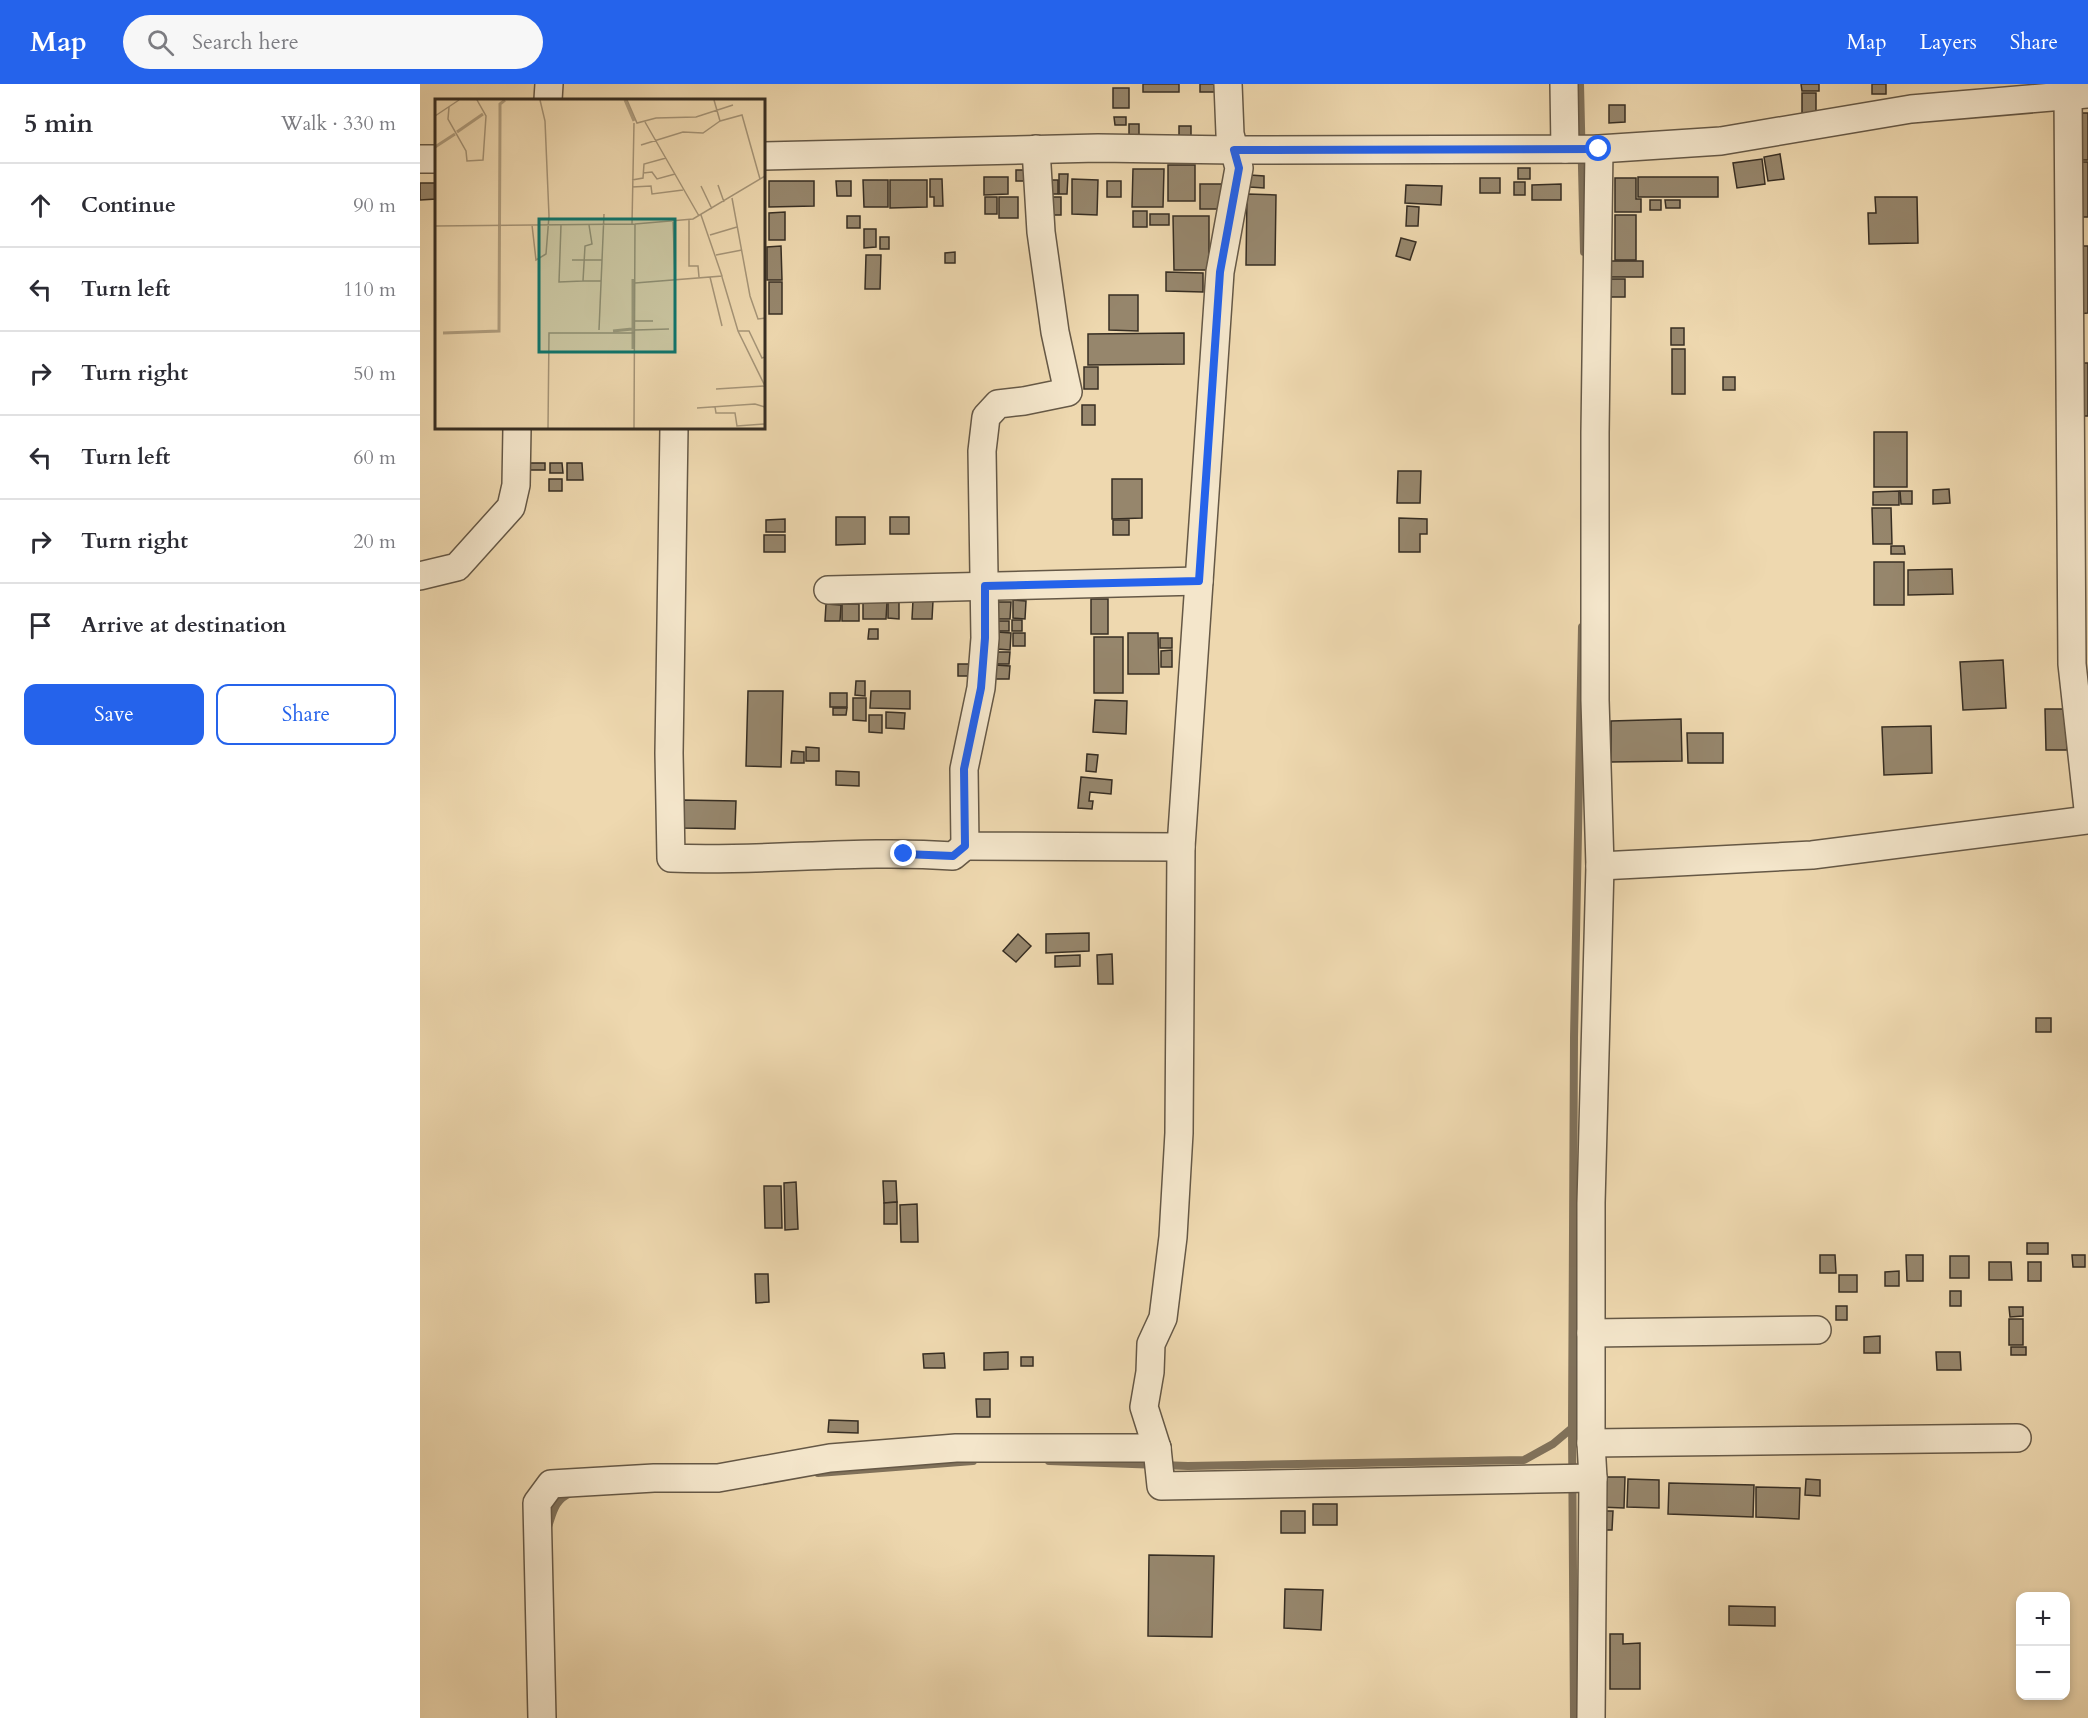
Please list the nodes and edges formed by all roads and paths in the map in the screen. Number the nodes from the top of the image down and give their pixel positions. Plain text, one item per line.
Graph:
1 (549, 84) edge
2 (1228, 84) edge
3 (1564, 84) edge
4 (2078, 94) edge
5 (548, 99) edge
6 (1036, 149) junction
7 (1565, 149) junction
8 (1599, 149) junction
9 (1234, 150) junction
10 (765, 156) edge
11 (517, 429) edge
12 (674, 429) edge
13 (420, 576) edge
14 (1199, 581) junction
15 (985, 586) junction
16 (828, 590) dead end
17 (2088, 809) edge
18 (2088, 820) edge
19 (965, 846) junction
20 (1181, 848) junction
21 (1600, 866) junction
22 (1817, 1330) dead end
23 (1591, 1334) junction
24 (2017, 1438) dead end
25 (1591, 1443) junction
26 (1157, 1448) junction
27 (1593, 1478) junction
28 (542, 1718) edge
29 (1591, 1718) edge

1 - 5 street
2 - 9 street
3 - 7 street
4 - 8 street
4 - 17 street
6 - 9 street
6 - 10 street
6 - 15 street
7 - 8 street
7 - 9 street
8 - 21 street
9 - 14 street
11 - 13 street
12 - 19 street
14 - 15 street
14 - 20 street
15 - 16 street
15 - 19 street
18 - 21 street
19 - 20 street
20 - 26 street
21 - 23 street
22 - 23 street
23 - 25 street
24 - 25 street
25 - 27 street
26 - 27 street
26 - 28 street
27 - 29 street

